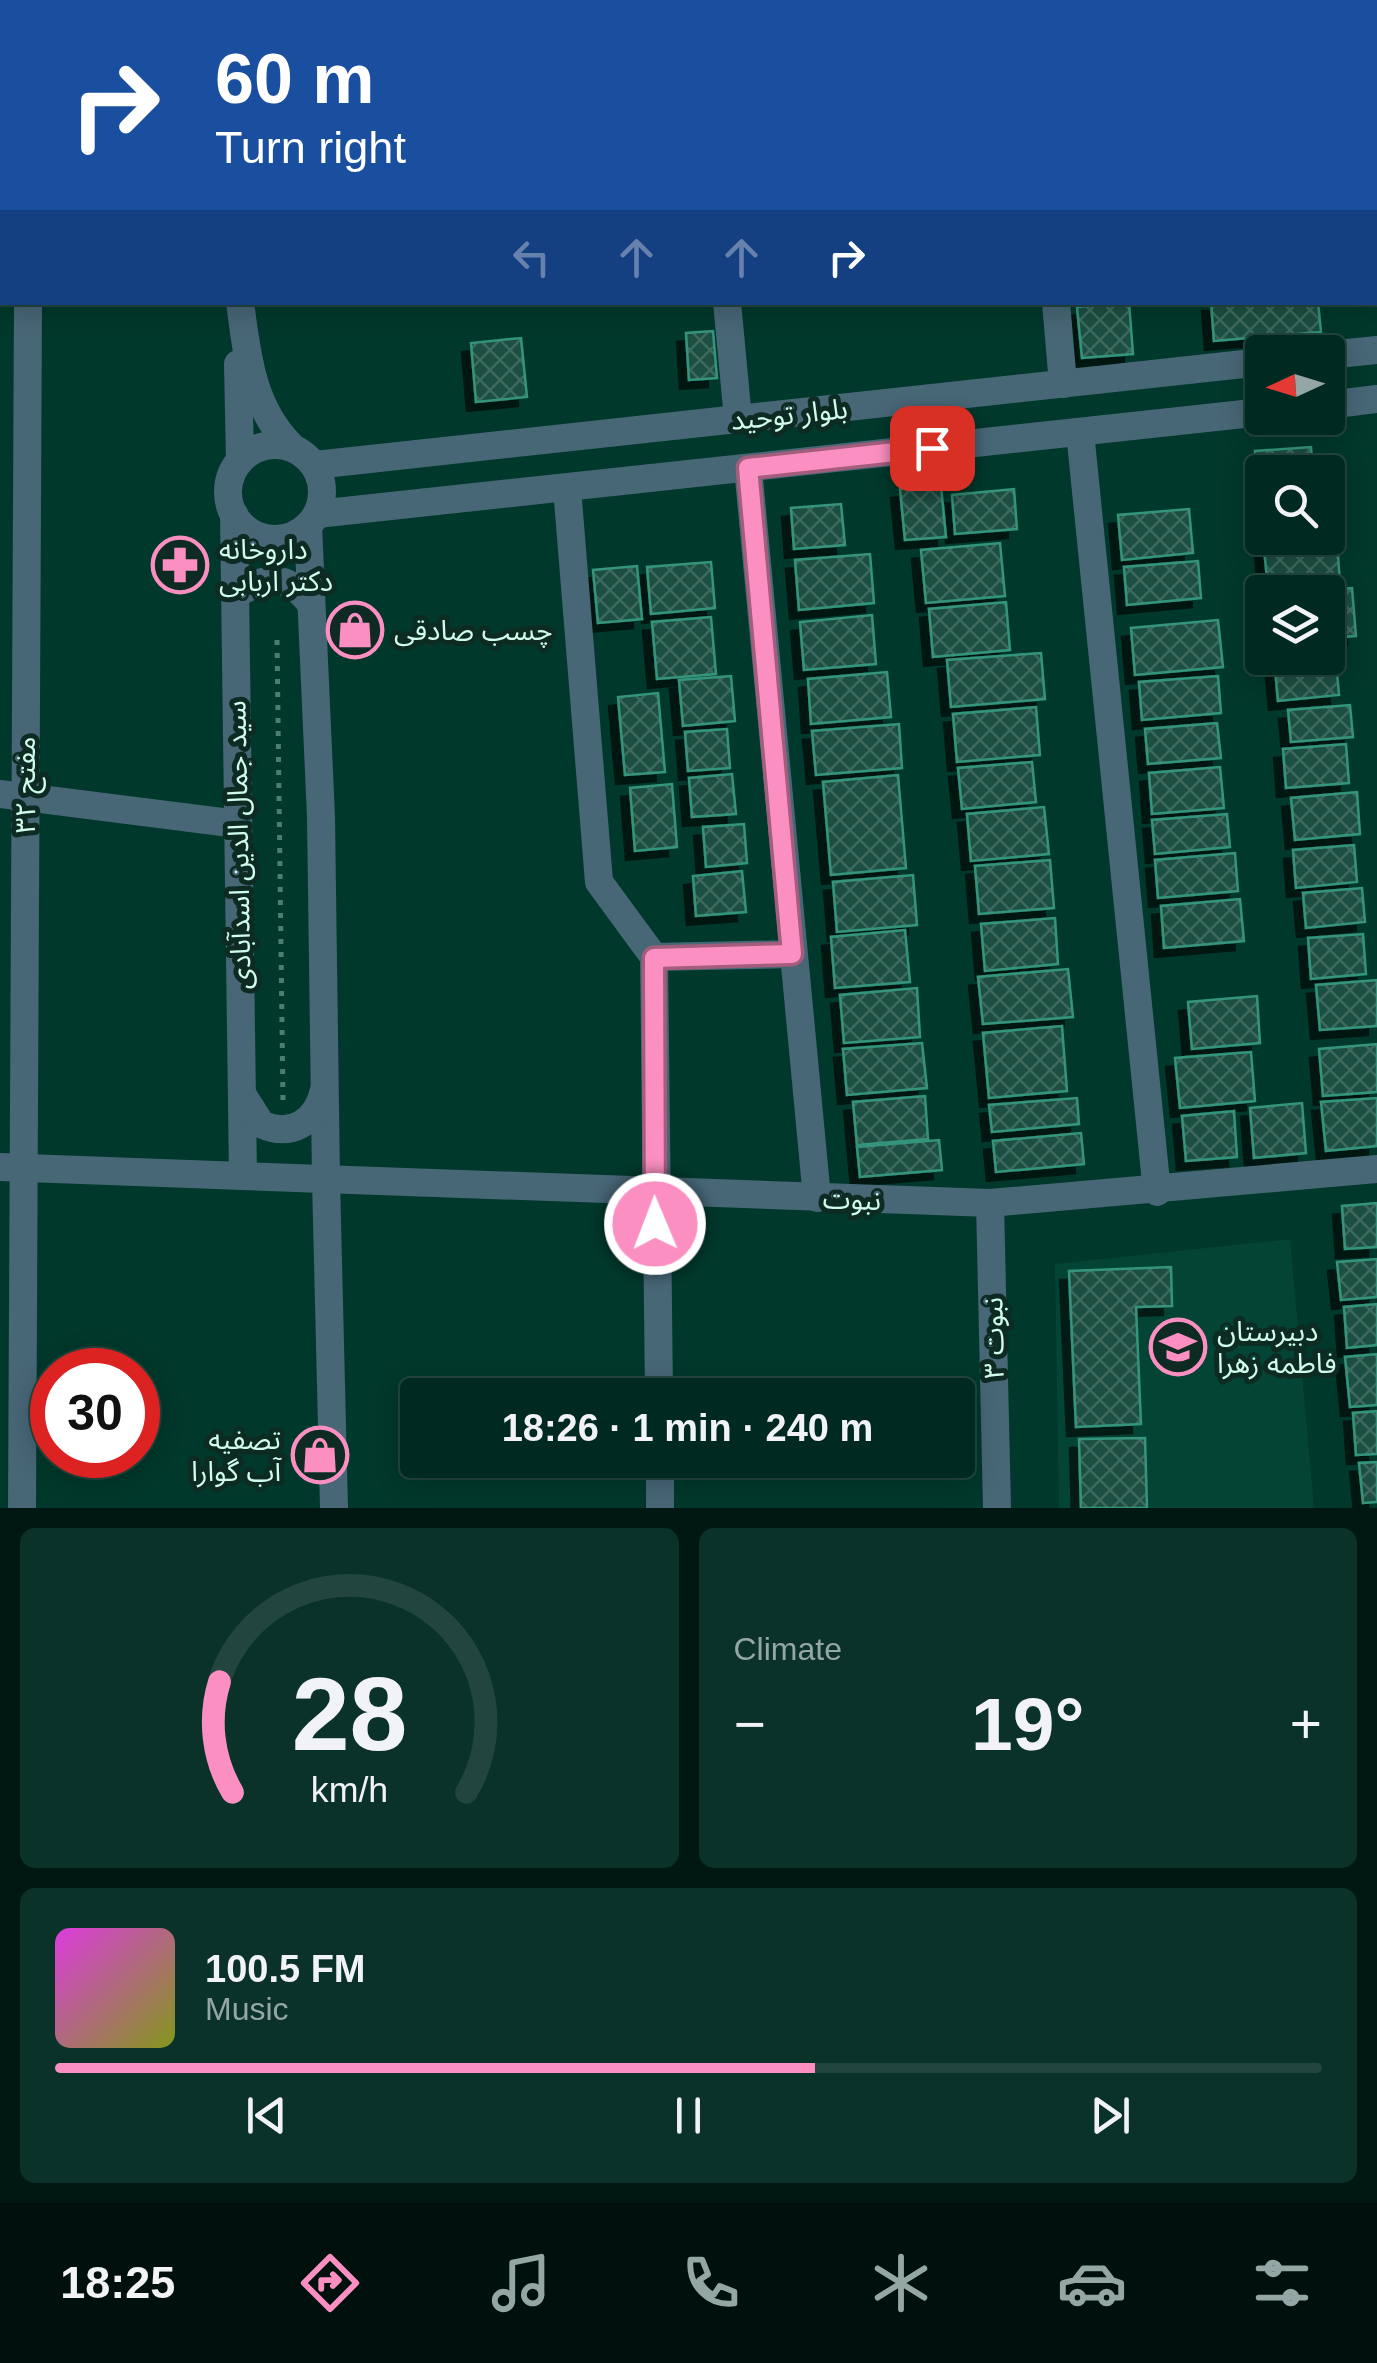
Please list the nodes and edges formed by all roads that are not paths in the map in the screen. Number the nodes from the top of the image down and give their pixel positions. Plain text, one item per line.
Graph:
1 (28, 305) edge
2 (239, 305) edge
3 (240, 305) edge
4 (727, 305) edge
5 (1056, 305) edge
6 (1377, 350) edge
7 (1345, 353) edge
8 (1245, 364) edge
9 (1063, 384) junction
10 (1377, 399) edge
11 (1345, 402) edge
12 (1245, 414) edge
13 (738, 419) junction
14 (1080, 432) junction
15 (292, 447) junction
16 (240, 460) junction
17 (315, 465) junction
18 (748, 468) junction
19 (568, 488) junction
20 (234, 514) junction
21 (312, 520) junction
22 (235, 595) junction
23 (311, 604) junction
24 (13, 795) edge
25 (238, 824) junction
26 (792, 954) junction
27 (654, 958) junction
28 (324, 1087) junction
29 (242, 1092) junction
30 (12, 1167) edge
31 (1377, 1168) edge
32 (243, 1176) junction
33 (326, 1180) junction
34 (654, 1189) junction
35 (1157, 1192) junction
36 (817, 1198) junction
37 (990, 1203) junction
38 (658, 1378) edge
39 (660, 1478) edge
40 (22, 1508) edge
41 (334, 1508) edge
42 (660, 1508) edge
43 (996, 1508) edge

1 - 24 street, مفتح ۳۲
2 - 16 street
3 - 15 street
4 - 13 street
5 - 9 street
6 - 7 street
8 - 9 street, بلوار توحید
9 - 13 street, بلوار توحید
10 - 11 street
12 - 14 street, بلوار توحید
13 - 17 street, بلوار توحید
14 - 18 street, بلوار توحید
14 - 35 street
15 - 16 street
15 - 17 street
16 - 20 street
17 - 21 street
18 - 19 street, بلوار توحید
18 - 26 street
19 - 21 street, بلوار توحید
19 - 27 street
20 - 21 street
20 - 22 street, سید جمال الدین اسدآبادی
21 - 23 street
22 - 23 street
22 - 25 street, سید جمال الدین اسدآبادی
23 - 28 street
24 - 25 street
24 - 30 street, مفتح ۳۲
25 - 29 street, سید جمال الدین اسدآبادی
26 - 27 street
26 - 36 street
27 - 34 street
28 - 29 street
28 - 33 street
29 - 32 street, سید جمال الدین اسدآبادی
30 - 32 street, نبوت
30 - 40 street, مفتح ۳۲
31 - 35 street, نبوت
32 - 33 street, نبوت
33 - 34 street, نبوت
33 - 41 street
34 - 36 street, نبوت
34 - 38 street
35 - 37 street, نبوت
36 - 37 street, نبوت
37 - 43 street, نبوت ۳
39 - 42 street

